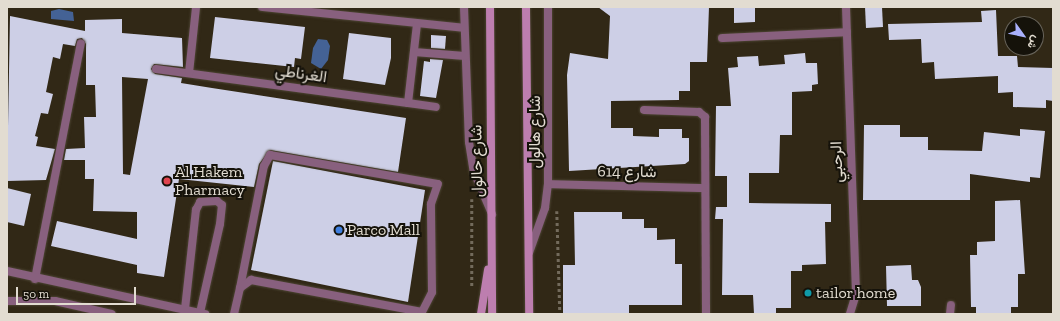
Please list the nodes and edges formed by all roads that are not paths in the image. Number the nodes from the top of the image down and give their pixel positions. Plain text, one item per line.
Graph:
1 (196, 7) edge
2 (262, 7) edge
3 (464, 7) edge
4 (490, 7) edge
5 (526, 7) edge
6 (548, 7) edge
7 (846, 7) edge
8 (417, 24) junction
9 (464, 28) junction
10 (847, 32) junction
11 (722, 38) dead end
12 (81, 42) dead end
13 (414, 52) junction
14 (465, 56) junction
15 (156, 69) dead end
16 (189, 73) junction
17 (408, 103) junction
18 (436, 107) dead end
19 (644, 110) dead end
20 (548, 184) junction
21 (705, 188) junction
22 (492, 214) junction
23 (493, 246) junction
24 (529, 253) junction
25 (7, 271) edge
26 (35, 278) junction
27 (240, 288) junction
28 (7, 301) edge
29 (951, 305) dead end
30 (184, 309) junction
31 (112, 314) edge
32 (203, 314) edge
33 (234, 314) edge
34 (481, 314) edge
35 (492, 314) edge
36 (529, 314) edge
37 (706, 314) edge
38 (850, 314) edge
39 (950, 314) edge

1 - 16 street
2 - 8 street
3 - 9 street
4 - 22 main road, شارع حالول
5 - 24 main road
6 - 20 street, شارع هالول
7 - 10 street, الرحبي
8 - 9 street
8 - 13 street
9 - 14 street
10 - 11 street
10 - 38 street, الرحبي
12 - 26 street
13 - 14 street
13 - 17 street
14 - 22 street
15 - 16 street, الغرناطي
16 - 17 street, الغرناطي
17 - 18 street, الغرناطي
19 - 21 street
20 - 21 street, شارع 614
20 - 24 street, شارع هالول
21 - 37 street
22 - 23 main road, شارع حالول
23 - 34 main road
23 - 35 main road, شارع حالول
24 - 36 main road
25 - 26 street
26 - 30 street
27 - 27 street
27 - 33 street
28 - 31 street
29 - 39 street
30 - 32 street
30 - 32 street

